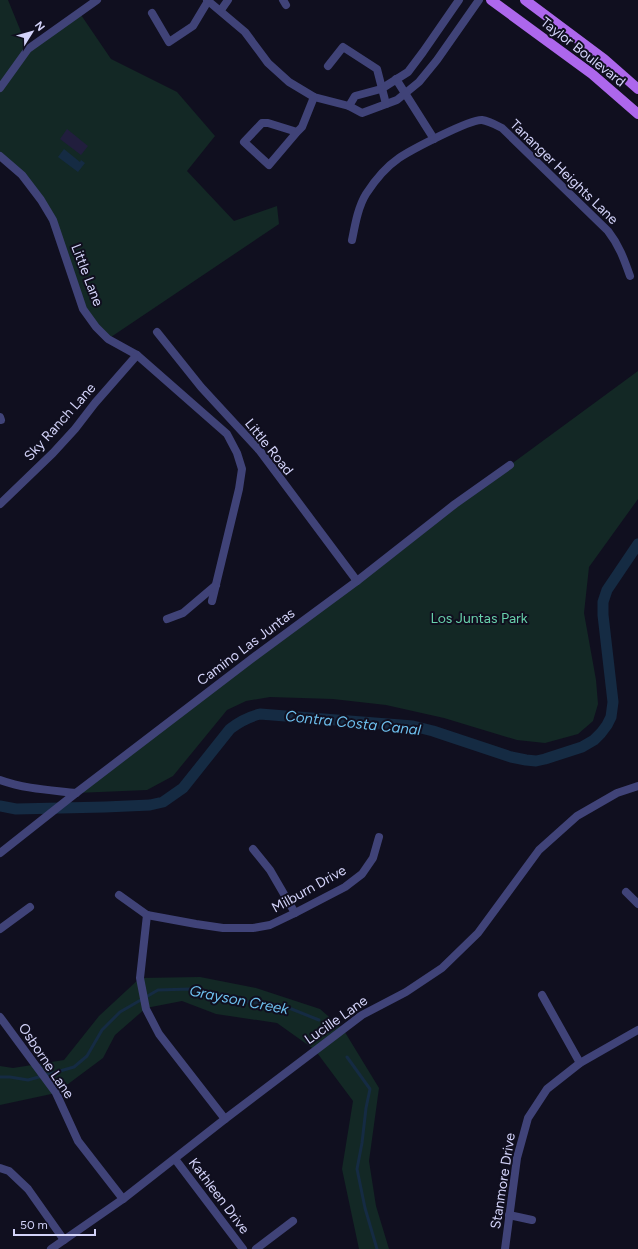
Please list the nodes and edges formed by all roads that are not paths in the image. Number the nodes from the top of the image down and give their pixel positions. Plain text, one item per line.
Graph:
1 (97, 0) edge
2 (228, 0) edge
3 (460, 0) edge
4 (479, 0) edge
5 (491, 0) edge
6 (525, 0) edge
7 (208, 1) edge
8 (221, 10) junction
9 (152, 13) dead end
10 (328, 66) dead end
11 (396, 79) junction
12 (0, 88) edge
13 (381, 89) junction
14 (638, 89) edge
15 (406, 93) junction
16 (314, 97) junction
17 (386, 104) junction
18 (349, 106) junction
19 (638, 114) edge
20 (297, 132) junction
21 (434, 139) junction
22 (0, 156) edge
23 (352, 240) dead end
24 (630, 276) dead end
25 (157, 332) dead end
26 (137, 355) junction
27 (510, 464) dead end
28 (0, 504) edge
29 (356, 581) junction
30 (217, 584) junction
31 (212, 601) dead end
32 (167, 619) dead end
33 (0, 780) edge
34 (638, 786) edge
35 (76, 792) junction
36 (379, 837) dead end
37 (253, 848) dead end
38 (0, 853) edge
39 (626, 892) dead end
40 (119, 895) dead end
41 (638, 904) edge
42 (30, 907) dead end
43 (296, 913) junction
44 (147, 916) junction
45 (0, 929) edge
46 (542, 995) dead end
47 (0, 1017) edge
48 (638, 1030) edge
49 (580, 1063) junction
50 (225, 1119) junction
51 (175, 1159) junction
52 (0, 1168) edge
53 (124, 1199) junction
54 (509, 1215) junction
55 (532, 1220) dead end
56 (293, 1221) dead end
57 (64, 1240) junction
58 (51, 1249) edge
59 (243, 1249) edge
60 (256, 1249) edge
61 (505, 1249) edge

1 - 12 street
2 - 8 street
3 - 11 street
4 - 15 street
5 - 19 main road, Taylor Boulevard
6 - 14 main road, Taylor Boulevard
7 - 8 street
7 - 9 street
8 - 16 street
10 - 13 street
11 - 13 street
11 - 15 street
13 - 17 street
13 - 18 street
15 - 17 street
15 - 21 street
16 - 18 street
16 - 20 street
17 - 18 street
20 - 20 street
21 - 23 street, Tananger Heights Lane
21 - 24 street, Tananger Heights Lane
22 - 26 street, Little Lane
25 - 29 street, Little Road
26 - 28 street, Sky Ranch Lane
26 - 30 street, Little Lane
27 - 29 street, Camino Las Juntas
29 - 35 street, Camino Las Juntas
30 - 31 street, Little Lane
30 - 32 street
33 - 35 street
34 - 50 street, Lucille Lane
35 - 38 street, Camino Las Juntas
36 - 43 street, Milburn Drive
37 - 43 street
39 - 41 street
40 - 44 street
42 - 45 street
43 - 44 street, Milburn Drive
44 - 50 street
46 - 49 street
47 - 53 street, Osborne Lane
48 - 49 street, Stanmore Drive
49 - 54 street, Stanmore Drive
50 - 51 street, Lucille Lane
51 - 53 street, Lucille Lane
51 - 59 street, Kathleen Drive
52 - 57 street
53 - 57 street, Lucille Lane
54 - 55 street
54 - 61 street, Stanmore Drive
56 - 60 street
57 - 58 street, Lucille Lane

